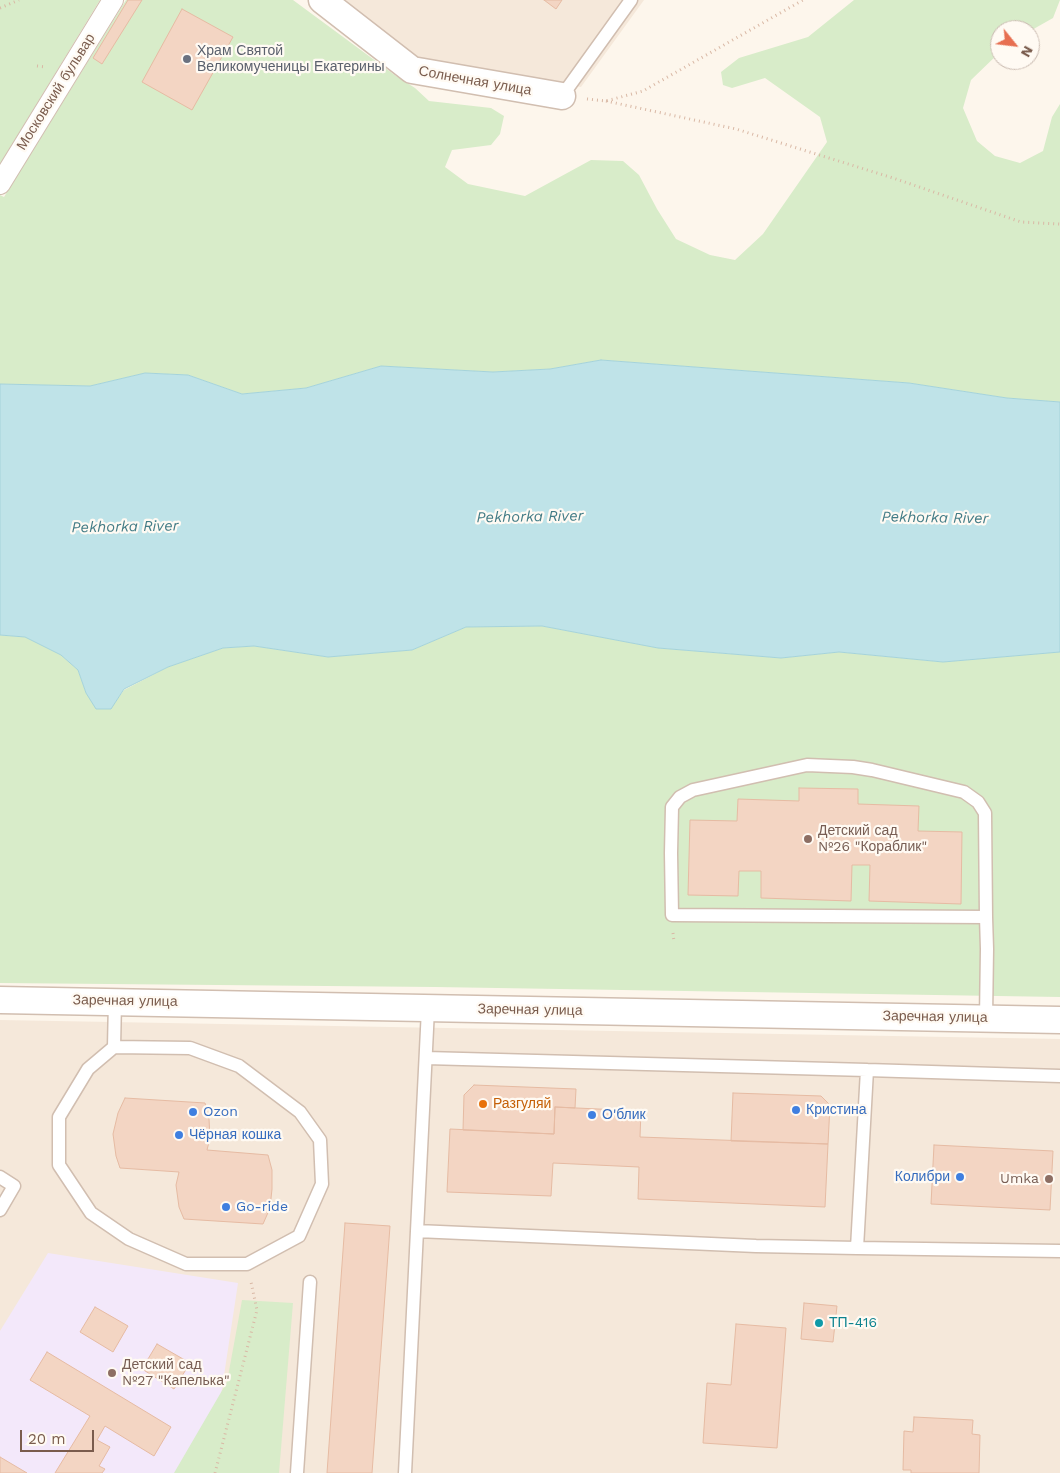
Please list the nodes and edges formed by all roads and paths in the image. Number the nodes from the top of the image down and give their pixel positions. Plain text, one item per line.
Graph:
1 (19, 0) edge
2 (113, 0) edge
3 (322, 0) edge
4 (631, 0) edge
5 (803, 0) edge
6 (0, 8) edge
7 (562, 96) junction
8 (606, 101) junction
9 (0, 184) edge
10 (1060, 224) edge
11 (986, 917) junction
12 (0, 1000) edge
13 (115, 1001) junction
14 (428, 1008) junction
15 (986, 1018) junction
16 (1060, 1020) edge
17 (114, 1047) junction
18 (426, 1058) junction
19 (867, 1070) junction
20 (1060, 1076) edge
21 (0, 1177) edge
22 (0, 1210) edge
23 (417, 1231) junction
24 (857, 1248) junction
25 (1060, 1251) edge
26 (247, 1264) junction
27 (310, 1282) dead end
28 (215, 1473) edge
29 (297, 1473) edge
30 (405, 1473) edge

1 - 6 path
2 - 9 street, Московский бульвар
3 - 7 street, Солнечная улица
4 - 7 lane
5 - 8 path
7 - 8 path
8 - 10 path
11 - 11 lane
11 - 15 lane
12 - 13 street, Заречная улица
13 - 14 street, Заречная улица
13 - 17 lane
14 - 15 street, Заречная улица
14 - 18 lane
15 - 16 street, Заречная улица
17 - 26 lane
17 - 26 lane
18 - 19 lane
18 - 23 lane
19 - 20 lane
19 - 24 lane
21 - 22 lane
23 - 24 lane
23 - 30 lane
24 - 25 lane
26 - 28 path
27 - 29 lane

